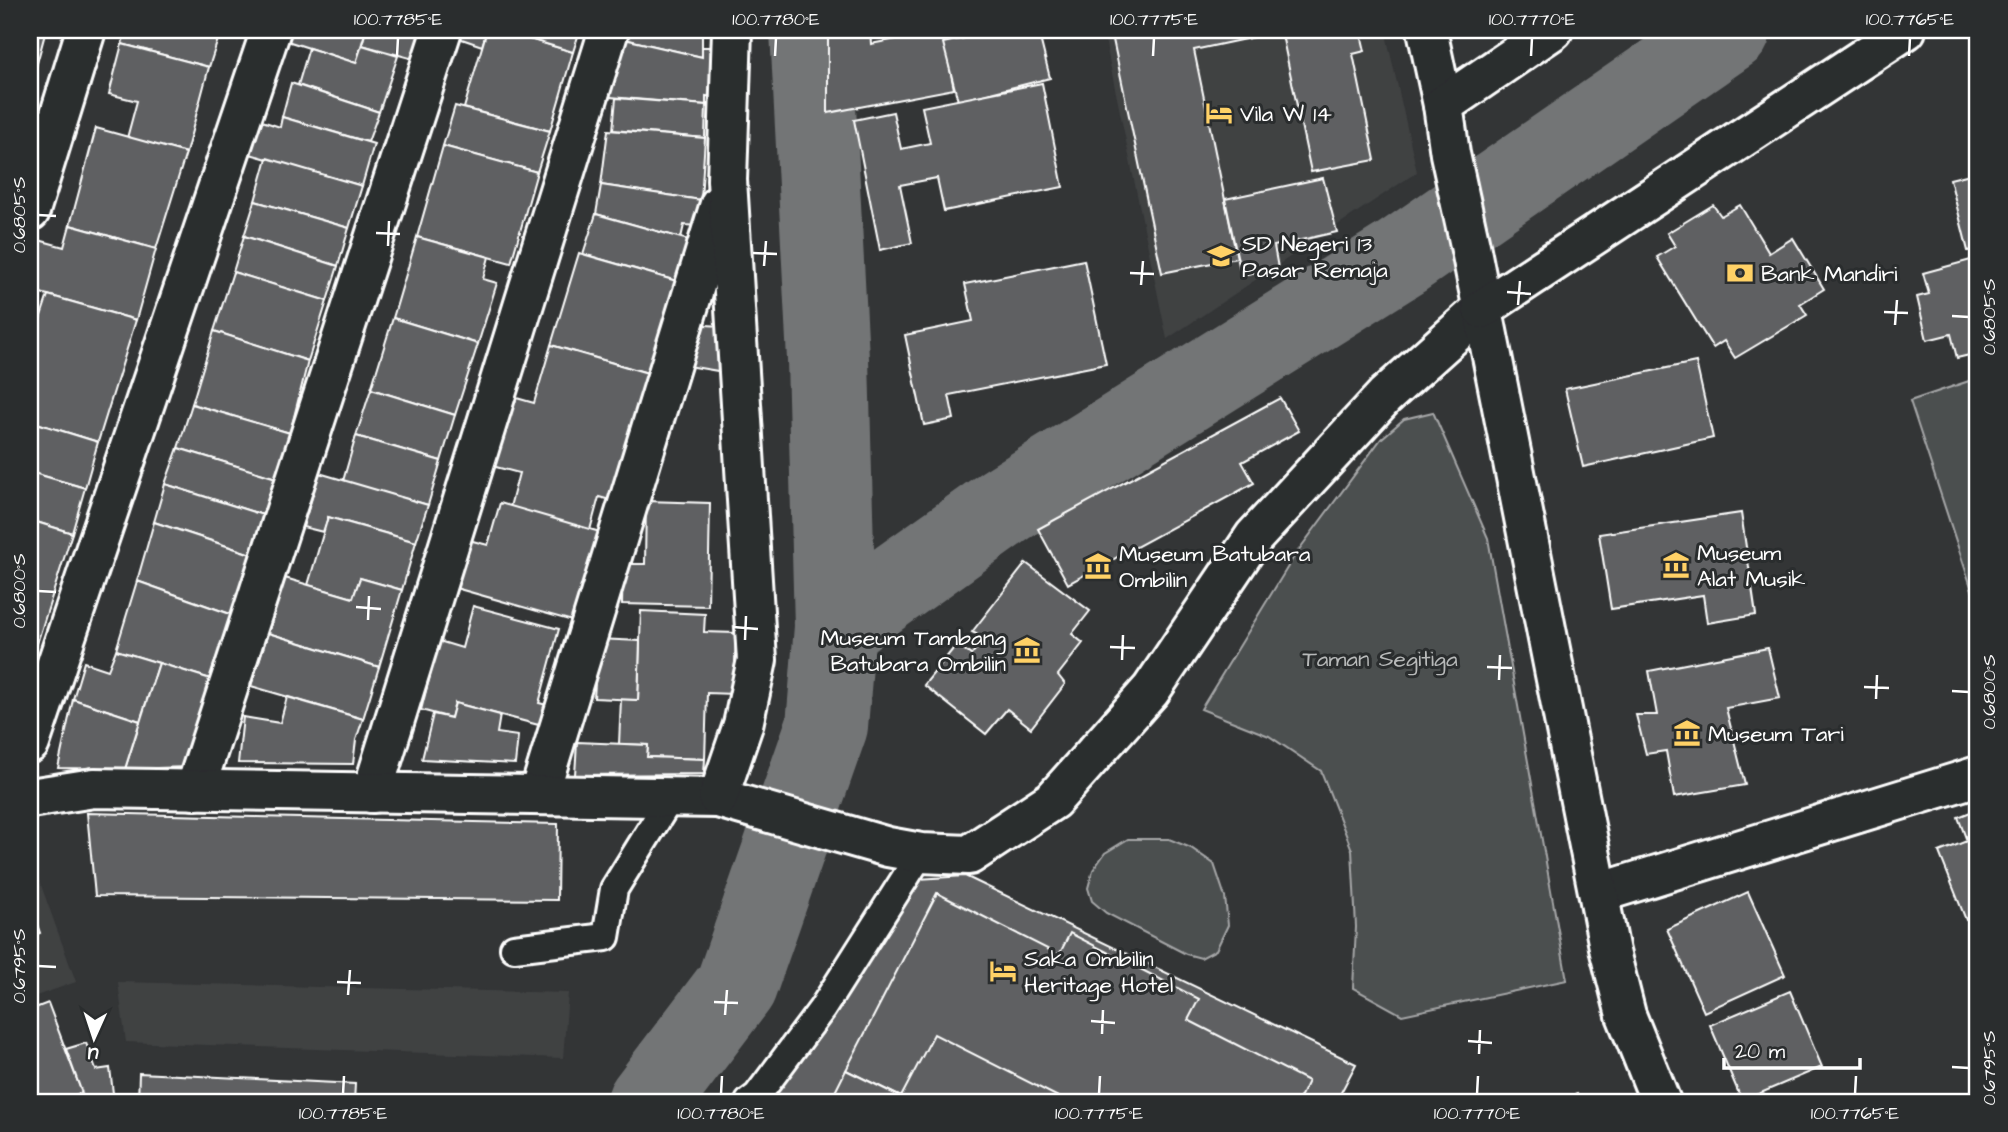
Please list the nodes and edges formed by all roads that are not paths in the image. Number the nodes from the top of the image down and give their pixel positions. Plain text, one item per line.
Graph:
1 (86, 30) edge
2 (271, 30) edge
3 (442, 30) edge
4 (609, 30) edge
5 (732, 30) edge
6 (1427, 30) edge
7 (1553, 30) edge
8 (1906, 30) edge
9 (1443, 105) junction
10 (727, 180) junction
11 (30, 211) edge
12 (1482, 309) junction
13 (30, 743) edge
14 (1978, 776) edge
15 (195, 790) junction
16 (372, 793) junction
17 (539, 794) junction
18 (671, 797) junction
19 (30, 798) edge
20 (732, 801) junction
21 (905, 850) junction
22 (1599, 893) junction
23 (514, 948) dead end
24 (749, 1102) edge
25 (1661, 1102) edge

1 - 11 street
2 - 13 street
3 - 15 street
4 - 16 street
5 - 10 street
6 - 9 street
7 - 9 street
8 - 12 street
9 - 12 street
10 - 17 street
10 - 20 street
12 - 21 street
12 - 22 street
14 - 22 street
15 - 16 street
15 - 19 street
16 - 17 street
17 - 18 street
18 - 20 street
18 - 23 lane
20 - 21 street
21 - 24 lane
22 - 25 street

